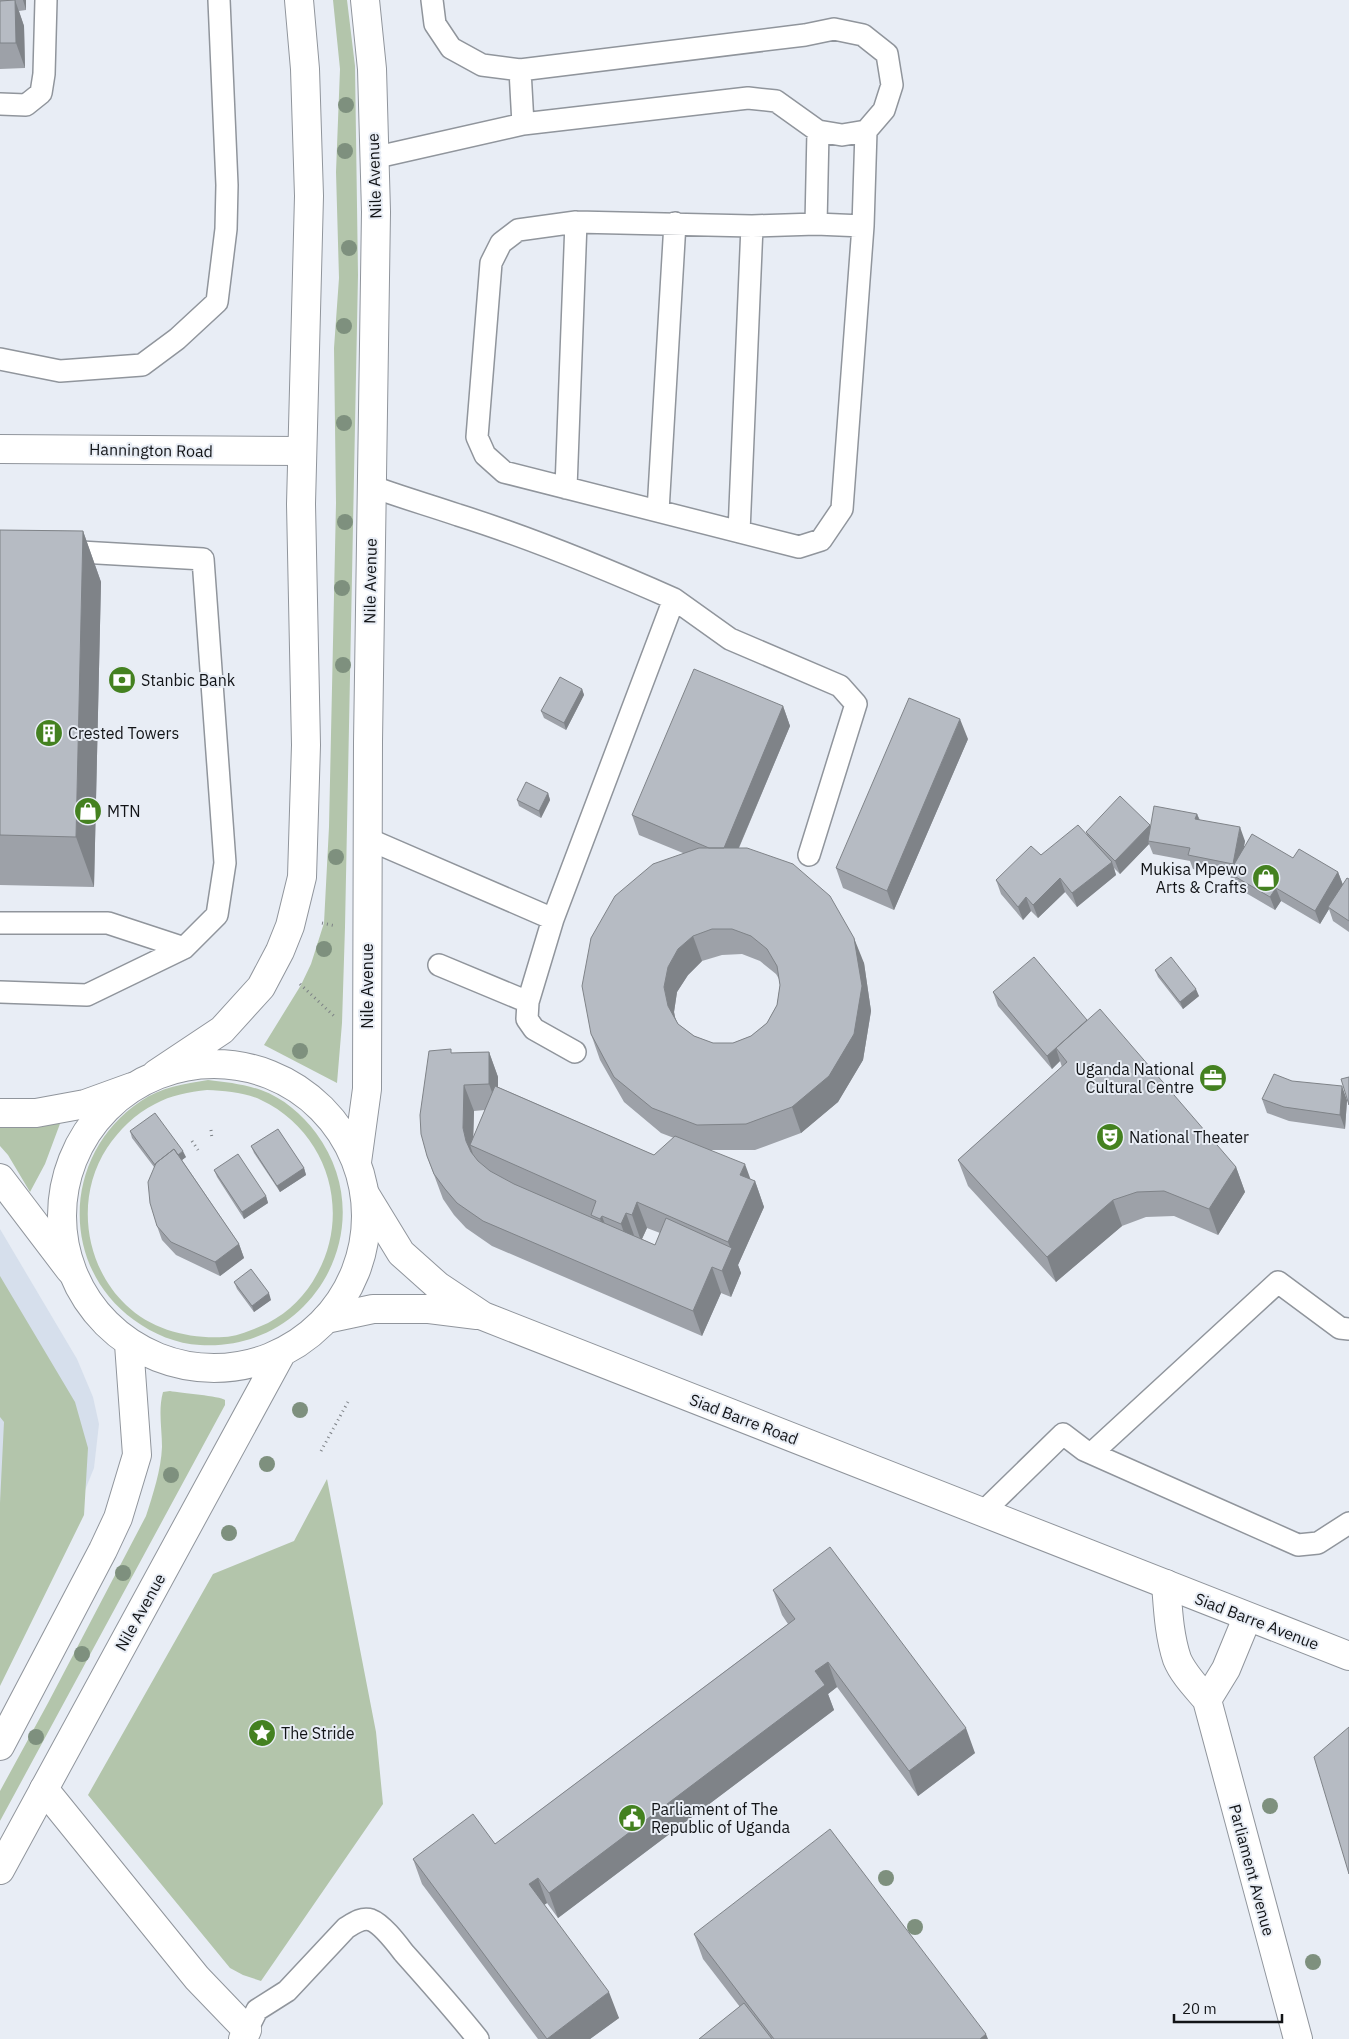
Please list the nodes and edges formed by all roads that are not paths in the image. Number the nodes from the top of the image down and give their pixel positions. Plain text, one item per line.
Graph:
1 (46, 0) edge
2 (219, 0) edge
3 (299, 0) edge
4 (365, 0) edge
5 (432, 0) edge
6 (520, 70) junction
7 (0, 104) edge
8 (523, 124) junction
9 (818, 131) junction
10 (866, 131) junction
11 (374, 158) junction
12 (576, 222) junction
13 (675, 223) junction
14 (816, 224) junction
15 (752, 226) junction
16 (863, 226) junction
17 (0, 359) edge
18 (0, 449) edge
19 (301, 452) junction
20 (371, 486) junction
21 (566, 488) junction
22 (658, 512) junction
23 (739, 532) junction
24 (39, 550) edge
25 (674, 599) junction
26 (368, 840) junction
27 (809, 855) dead end
28 (553, 919) junction
29 (0, 923) edge
30 (184, 948) junction
31 (439, 965) dead end
32 (0, 992) edge
33 (528, 1002) junction
34 (575, 1052) dead end
35 (156, 1074) junction
36 (132, 1087) junction
37 (0, 1112) edge
38 (357, 1162) junction
39 (0, 1178) edge
40 (365, 1194) junction
41 (70, 1270) junction
42 (483, 1316) junction
43 (326, 1319) junction
44 (1349, 1329) edge
45 (129, 1344) junction
46 (281, 1354) junction
47 (1092, 1453) junction
48 (982, 1512) junction
49 (1349, 1523) edge
50 (1166, 1584) junction
51 (1247, 1618) junction
52 (1349, 1656) edge
53 (1207, 1700) junction
54 (0, 1746) edge
55 (44, 1789) junction
56 (0, 1870) edge
57 (245, 2034) edge
58 (478, 2039) edge
59 (1298, 2039) edge

1 - 7 lane
2 - 17 lane
3 - 19 main road
4 - 11 main road, Nile Avenue
5 - 6 lane
6 - 8 lane
6 - 10 lane
8 - 9 lane
8 - 11 lane
9 - 10 lane
9 - 14 lane
10 - 16 lane
11 - 20 main road, Nile Avenue
12 - 13 lane
12 - 21 lane
12 - 21 lane
13 - 15 lane
13 - 22 lane
14 - 15 lane
14 - 16 lane
15 - 23 lane
16 - 23 lane
18 - 19 main road, Hannington Road
19 - 35 main road
20 - 25 lane
20 - 26 main road, Nile Avenue
21 - 22 lane
22 - 23 lane
24 - 30 lane
25 - 27 lane
25 - 28 lane
26 - 28 lane
26 - 38 main road, Nile Avenue
28 - 33 lane
29 - 30 lane
30 - 32 lane
31 - 33 lane
33 - 34 lane
35 - 36 main road
35 - 38 main road
36 - 37 main road
36 - 41 main road
38 - 40 main road
39 - 41 main road
40 - 42 main road, Siad Barre Road
40 - 43 main road
41 - 45 main road
42 - 43 main road
42 - 48 main road, Siad Barre Road
43 - 46 main road
44 - 47 lane
45 - 46 main road
45 - 54 main road
46 - 55 main road, Nile Avenue
47 - 48 lane
47 - 49 lane
48 - 50 main road, Siad Barre Road
50 - 51 main road, Siad Barre Avenue
50 - 53 main road, Parliament Avenue
51 - 52 main road, Siad Barre Avenue
51 - 53 main road
53 - 59 main road, Parliament Avenue
55 - 56 main road, Nile Avenue
55 - 57 main road
57 - 58 lane

